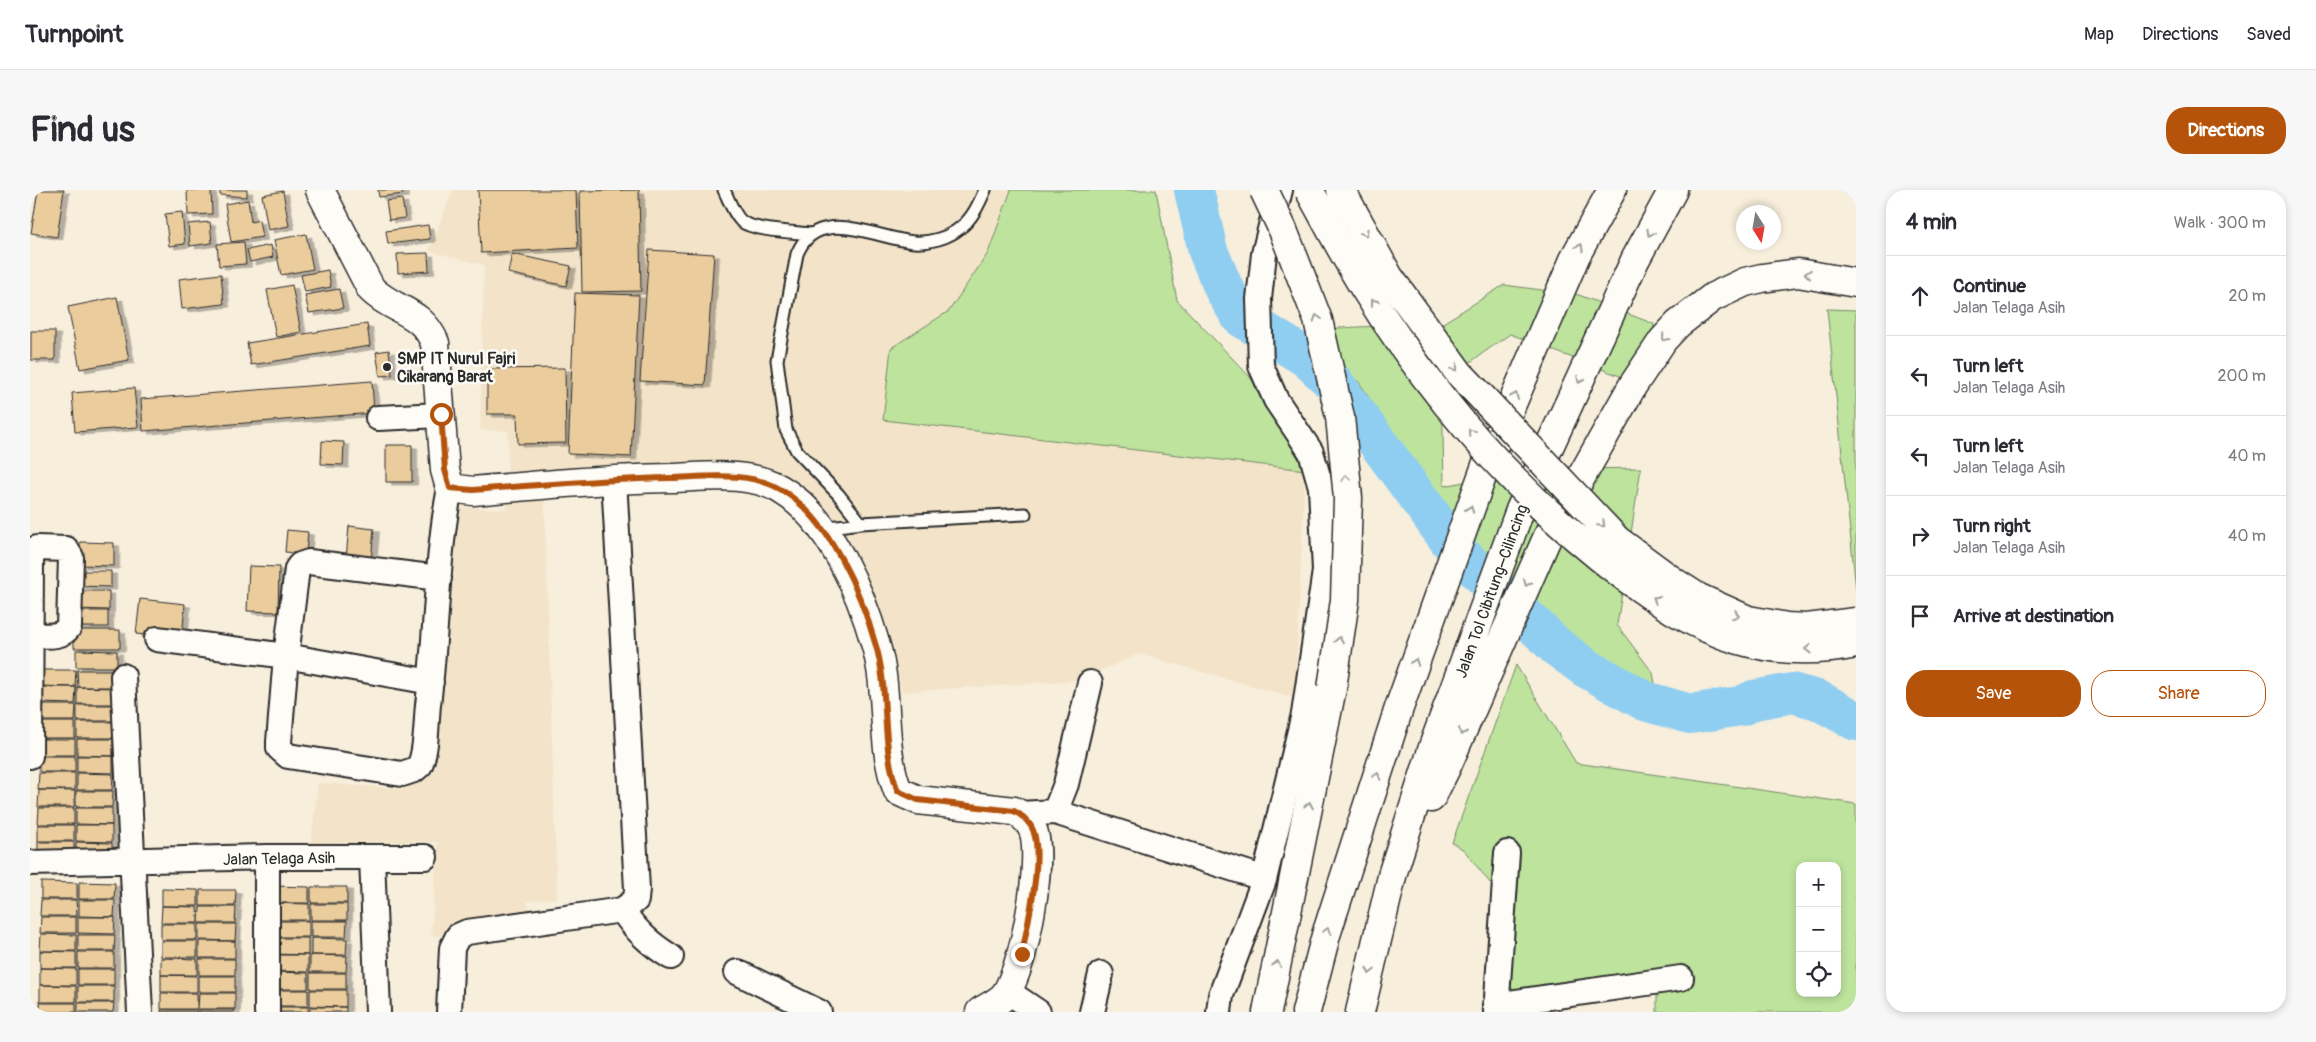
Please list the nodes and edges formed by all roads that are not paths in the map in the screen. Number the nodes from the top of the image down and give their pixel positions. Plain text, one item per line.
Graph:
1 (724, 190) edge
2 (985, 190) edge
3 (1264, 190) edge
4 (1280, 190) edge
5 (1309, 190) edge
6 (1341, 190) edge
7 (1612, 190) edge
8 (1673, 190) edge
9 (322, 191) edge
10 (811, 234) junction
11 (1856, 283) edge
12 (441, 414) junction
13 (378, 418) dead end
14 (614, 479) junction
15 (450, 488) junction
16 (1025, 514) dead end
17 (861, 523) junction
18 (822, 528) junction
19 (439, 578) junction
20 (1856, 622) edge
21 (32, 636) dead end
22 (157, 639) dead end
23 (1856, 644) edge
24 (286, 656) junction
25 (123, 676) dead end
26 (431, 682) junction
27 (1090, 683) dead end
28 (1441, 755) junction
29 (30, 756) edge
30 (1055, 812) junction
31 (1020, 814) junction
32 (1507, 853) dead end
33 (267, 857) junction
34 (372, 857) junction
35 (425, 857) dead end
36 (134, 861) junction
37 (30, 864) edge
38 (1264, 880) junction
39 (622, 910) junction
40 (671, 957) dead end
41 (736, 972) dead end
42 (1101, 974) dead end
43 (1681, 978) dead end
44 (1006, 990) junction
45 (1495, 1009) edge
46 (140, 1012) edge
47 (267, 1012) edge
48 (378, 1012) edge
49 (449, 1012) edge
50 (819, 1012) edge
51 (980, 1012) edge
52 (1038, 1012) edge
53 (1092, 1012) edge
54 (1219, 1012) edge
55 (1267, 1012) edge
56 (1306, 1012) edge
57 (1360, 1012) edge

1 - 10 lane
2 - 10 lane
55 -> 3 main road, bridge
4 - 38 street
23 -> 5 main road, bridge
6 -> 20 main road, bridge
56 -> 7 main road
8 -> 28 main road, Jalan Tol Cibitung–Cilincing
9 - 12 main road
10 - 17 lane
11 -> 28 main road
12 - 13 street
12 - 15 main road
14 - 15 main road
14 - 18 main road
14 - 39 street
15 - 19 street
16 - 17 lane
17 - 18 lane
18 - 31 main road
19 - 24 street
19 - 26 street
21 - 29 street
22 - 24 street
24 - 26 street
24 - 26 street
25 - 36 street
27 - 30 street
28 -> 57 main road, Jalan Tol Cibitung–Cilincing
30 - 31 street
30 - 38 street
31 - 44 main road
32 - 45 street
33 - 34 street, Jalan Telaga Asih
33 - 36 street, Jalan Telaga Asih
33 - 47 street
34 - 35 street, Jalan Telaga Asih
34 - 48 street
36 - 37 street, Jalan Telaga Asih
36 - 46 street
38 - 54 street
39 - 40 street
39 - 49 street
41 - 50 street
42 - 53 street
43 - 45 street
44 - 51 main road
44 - 52 street

